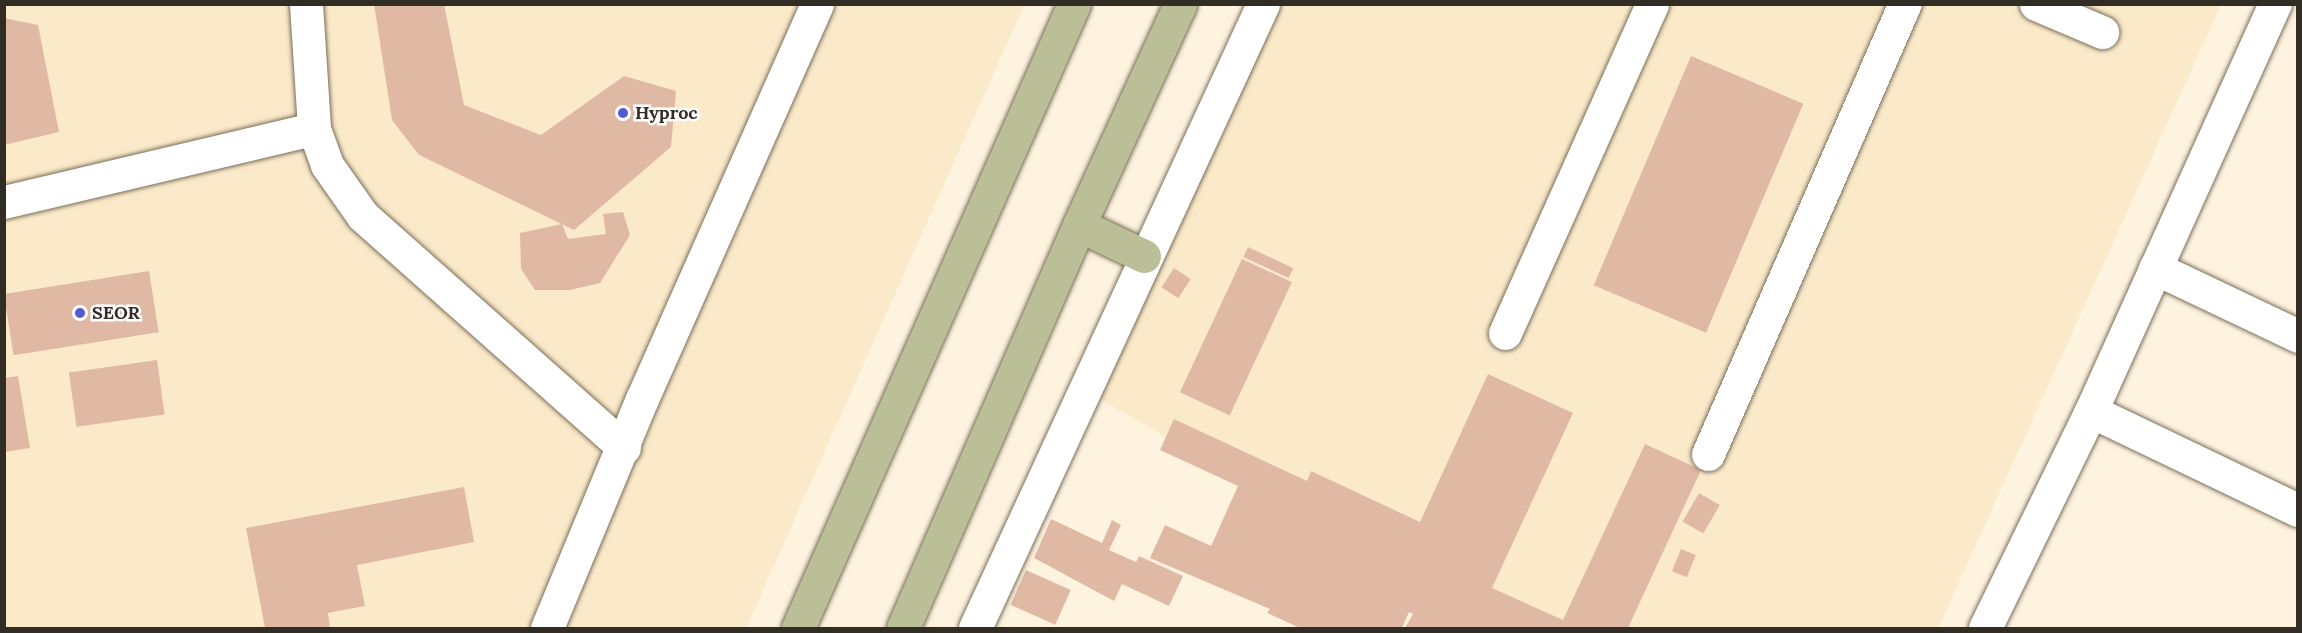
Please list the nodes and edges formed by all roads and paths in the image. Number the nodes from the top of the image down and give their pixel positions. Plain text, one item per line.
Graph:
1 (306, 4) edge
2 (817, 4) edge
3 (1074, 4) edge
4 (1180, 4) edge
5 (1263, 4) edge
6 (1652, 4) edge
7 (1905, 4) edge
8 (2036, 4) edge
9 (2275, 4) edge
10 (2102, 32) dead end
11 (314, 129) junction
12 (4, 202) edge
13 (1079, 225) junction
14 (1144, 256) junction
15 (2155, 268) junction
16 (1505, 333) dead end
17 (2298, 336) edge
18 (2091, 411) junction
19 (624, 448) junction
20 (1708, 454) dead end
21 (2298, 510) edge
22 (547, 628) edge
23 (798, 628) edge
24 (903, 628) edge
25 (975, 628) edge
26 (1985, 628) edge

1 - 11 street
2 - 19 street
3 - 23 main road
4 - 13 main road
5 - 14 street
6 - 16 street
7 - 20 street
8 - 10 street
9 - 15 street
11 - 12 street
11 - 19 street
13 - 14 main road
13 - 24 main road
14 - 25 street
15 - 17 street
15 - 18 street
18 - 21 street
18 - 26 street
19 - 22 street

